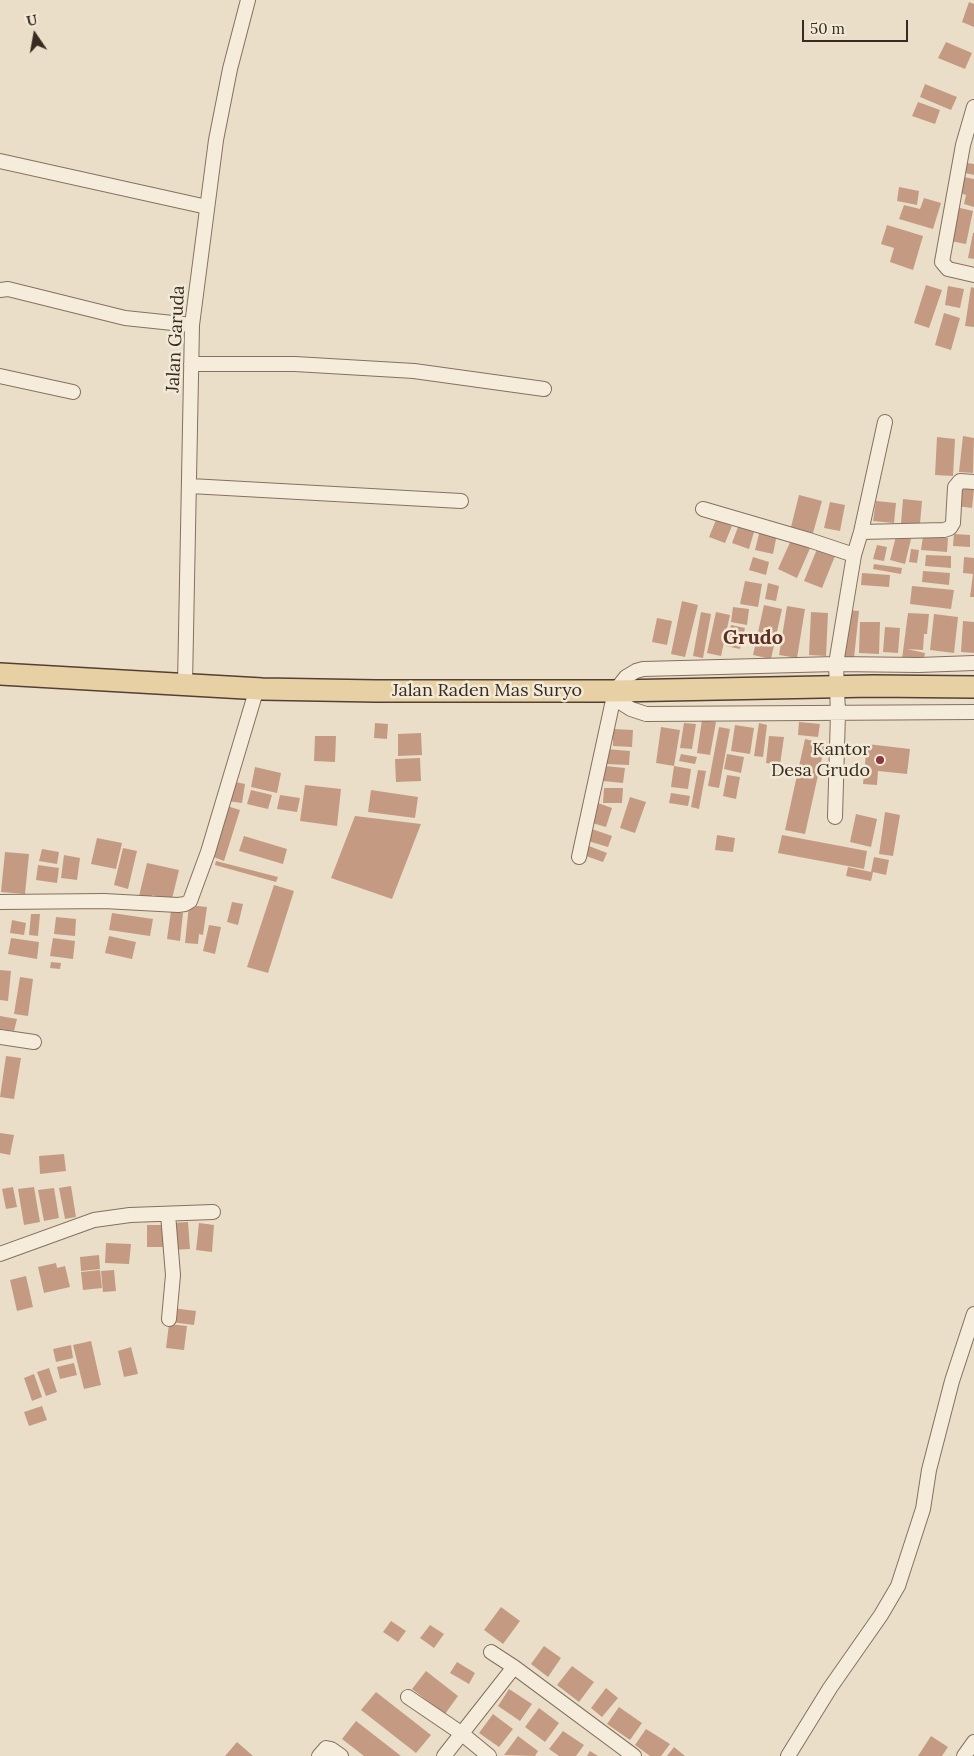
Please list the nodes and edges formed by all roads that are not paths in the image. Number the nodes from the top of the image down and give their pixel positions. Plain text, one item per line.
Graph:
1 (248, 0) edge
2 (974, 107) edge
3 (0, 161) edge
4 (207, 206) junction
5 (974, 275) edge
6 (0, 290) edge
7 (192, 325) junction
8 (191, 364) junction
9 (0, 376) edge
10 (544, 389) dead end
11 (73, 392) dead end
12 (884, 422) dead end
13 (974, 482) edge
14 (190, 486) junction
15 (461, 501) dead end
16 (703, 509) dead end
17 (861, 532) junction
18 (854, 556) junction
19 (974, 663) edge
20 (836, 664) junction
21 (0, 674) edge
22 (185, 684) junction
23 (837, 687) junction
24 (974, 687) edge
25 (257, 688) junction
26 (615, 691) junction
27 (974, 712) edge
28 (838, 713) junction
29 (835, 817) dead end
30 (580, 857) dead end
31 (0, 902) edge
32 (0, 1037) edge
33 (34, 1042) dead end
34 (214, 1212) dead end
35 (168, 1214) junction
36 (0, 1254) edge
37 (974, 1314) edge
38 (168, 1319) dead end
39 (491, 1652) dead end
40 (514, 1667) junction
41 (408, 1697) dead end
42 (461, 1734) junction
43 (974, 1742) edge
44 (318, 1756) edge
45 (341, 1756) edge
46 (444, 1756) edge
47 (489, 1756) edge
48 (634, 1756) edge
49 (788, 1756) edge
50 (964, 1756) edge

1 - 4 street, Jalan Garuda
2 - 5 street
3 - 4 street
4 - 7 street, Jalan Garuda
6 - 7 street
7 - 8 street, Jalan Garuda
8 - 10 street
8 - 14 street, Jalan Garuda
9 - 11 street
12 - 17 street
13 - 17 street
14 - 15 street
14 - 22 street, Jalan Garuda
16 - 18 street
17 - 18 street
18 - 20 street
19 - 20 street
20 - 23 street
20 - 26 street
21 - 22 main road, Jalan Raden Mas Suryo
22 - 25 main road, Jalan Raden Mas Suryo
23 - 24 main road, Jalan Raden Mas Suryo
23 - 26 main road, Jalan Raden Mas Suryo
23 - 28 street
25 - 26 main road, Jalan Raden Mas Suryo
25 - 31 street
26 - 28 street
26 - 30 street
27 - 28 street
28 - 29 street
32 - 33 street
34 - 35 street
35 - 36 street
35 - 38 street
37 - 49 street
39 - 40 street
40 - 42 street
40 - 48 street
41 - 42 street
42 - 46 street
42 - 47 street
43 - 50 street
44 - 45 street

